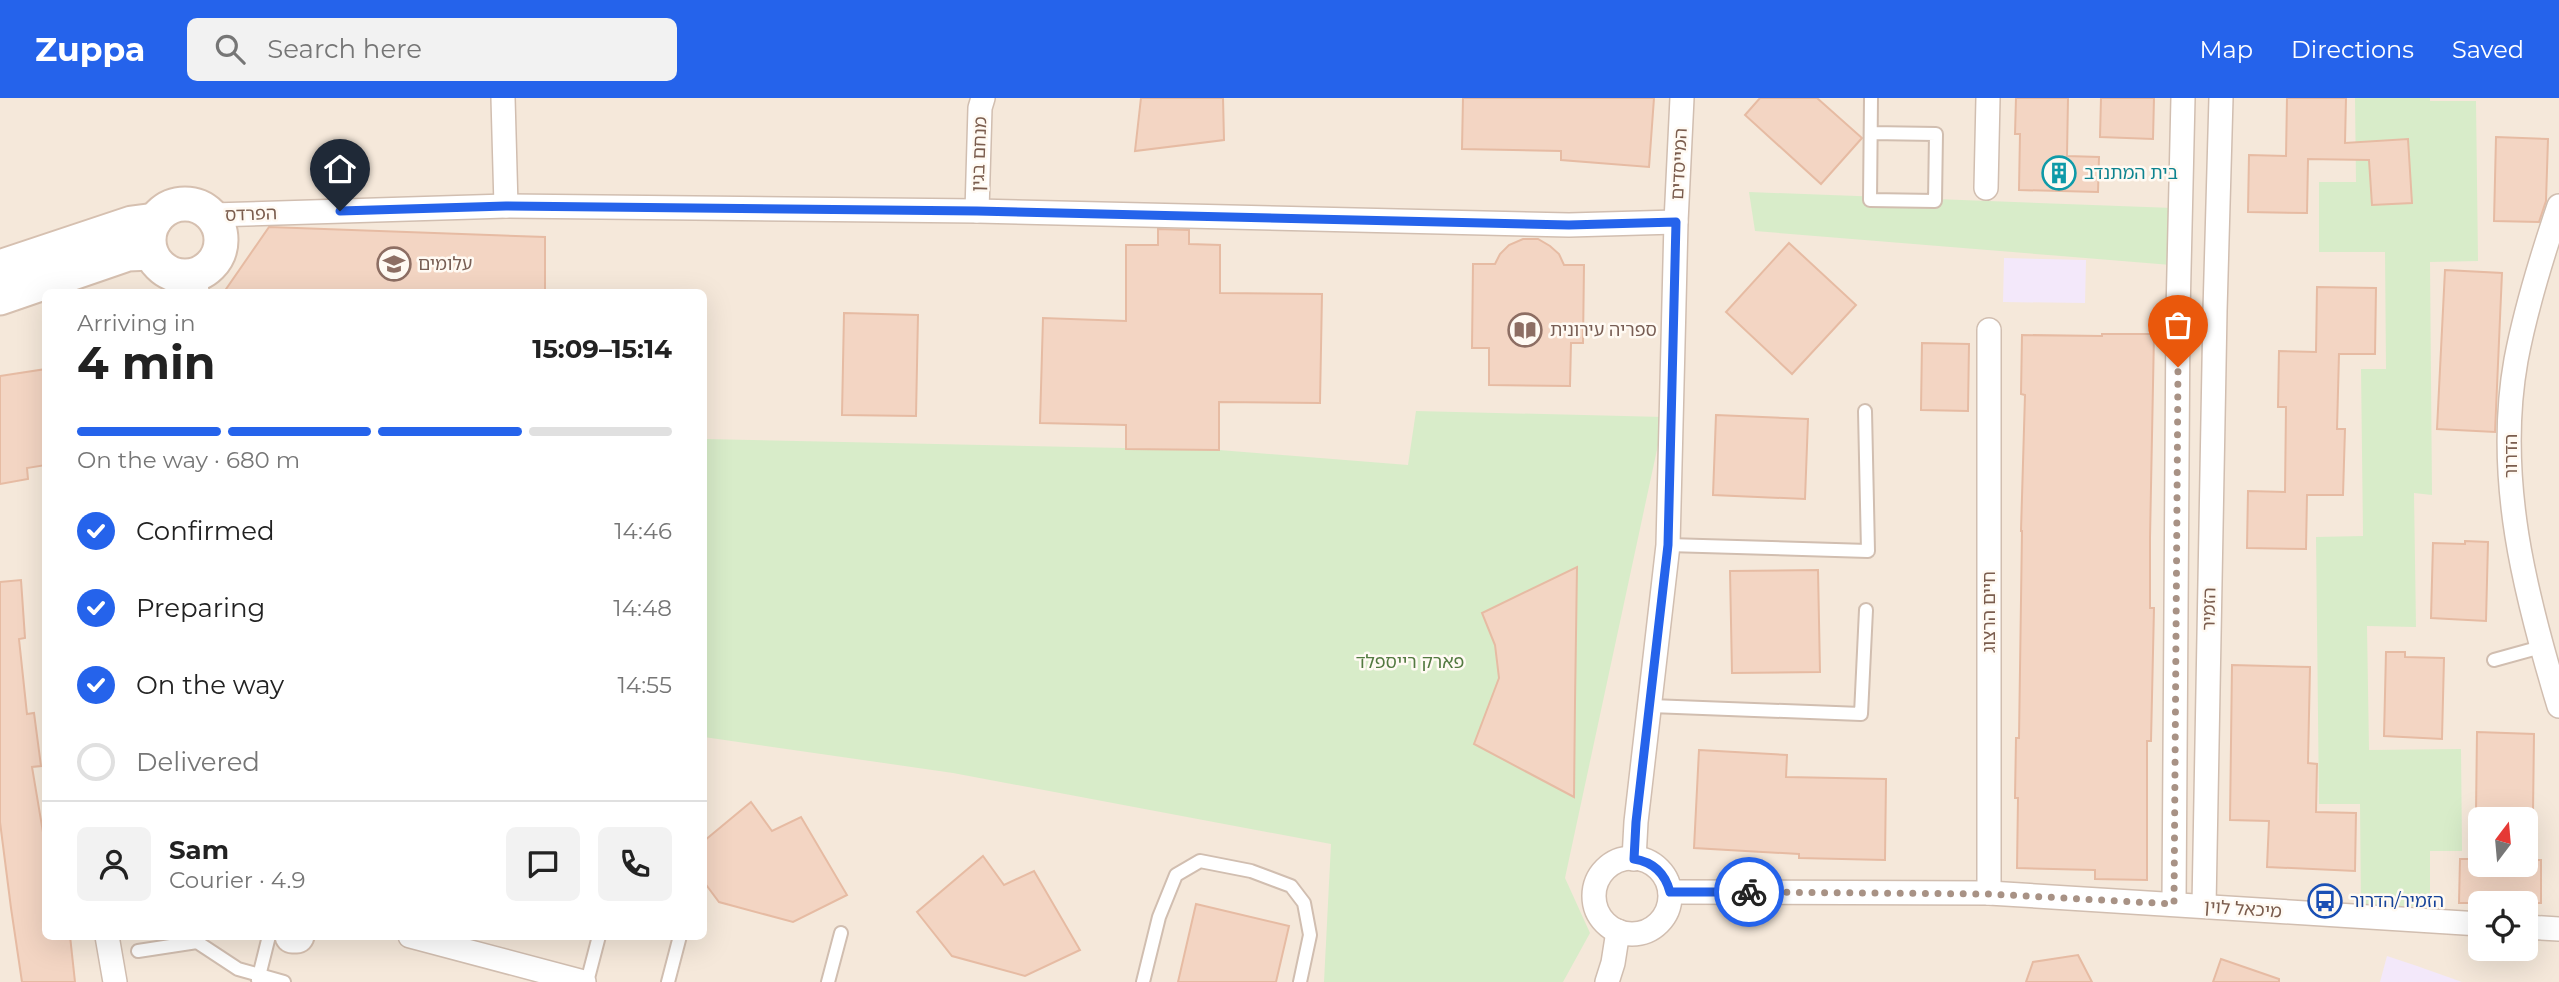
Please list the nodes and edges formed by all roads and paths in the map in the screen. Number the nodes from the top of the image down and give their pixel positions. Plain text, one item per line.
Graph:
1 (503, 98) edge
2 (983, 98) edge
3 (1682, 98) edge
4 (1871, 98) edge
5 (1988, 98) edge
6 (2183, 98) edge
7 (2221, 98) edge
8 (1871, 133) junction
9 (1986, 188) dead end
10 (506, 206) junction
11 (2559, 206) edge
12 (977, 211) junction
13 (212, 215) junction
14 (155, 220) junction
15 (1676, 222) junction
16 (152, 253) junction
17 (2179, 262) junction
18 (2216, 264) junction
19 (0, 267) edge
20 (196, 284) edge
21 (0, 298) edge
22 (2215, 311) junction
23 (2178, 313) junction
24 (1990, 330) dead end
25 (1865, 411) dead end
26 (1668, 545) junction
27 (1866, 610) dead end
28 (2541, 648) junction
29 (2494, 660) dead end
30 (1651, 706) junction
31 (2559, 706) edge
32 (1634, 859) junction
33 (1670, 892) junction
34 (1989, 894) junction
35 (2174, 904) junction
36 (2204, 906) junction
37 (2468, 923) edge
38 (2538, 928) edge
39 (2559, 929) edge
40 (1618, 931) junction
41 (841, 933) dead end
42 (108, 940) edge
43 (268, 940) edge
44 (424, 940) edge
45 (598, 940) edge
46 (679, 940) edge
47 (138, 951) dead end
48 (544, 978) edge
49 (258, 979) edge
50 (115, 982) edge
51 (284, 982) edge
52 (586, 982) edge
53 (668, 982) edge
54 (828, 982) edge
55 (1143, 982) edge
56 (1300, 982) edge
57 (1606, 982) edge

1 - 10 street
2 - 12 street, מנחם בגין
3 - 15 street, המייסדים
4 - 8 lane
5 - 9 street
6 - 17 street, הזמיר
7 - 18 street, הזמיר
8 - 8 lane
10 - 12 street, הפרדס
10 - 13 street, הפרדס
11 - 28 street, הדרור
12 - 15 street, הפרדס
13 - 14 street
13 - 20 street
14 - 16 street
14 - 19 street
15 - 26 street, המייסדים
16 - 20 street
16 - 21 street
17 - 18 street
17 - 23 street, הזמיר
18 - 22 street, הזמיר
22 - 23 street
22 - 36 street, הזמיר
23 - 35 street, הזמיר
24 - 34 street, חיים הרצוג
25 - 26 lane
26 - 30 street, המייסדים
27 - 30 lane
28 - 29 lane
28 - 31 street, הדרור
30 - 32 street, המייסדים
32 - 33 street
32 - 40 street
33 - 34 street, מיכאל לוין
33 - 40 street
34 - 35 street, מיכאל לוין
35 - 36 street, מיכאל לוין
36 - 37 street, מיכאל לוין
38 - 39 street
40 - 57 street
41 - 54 lane
42 - 50 street
43 - 49 lane
44 - 48 street
45 - 52 lane
46 - 53 lane
47 - 49 lane
48 - 52 street
49 - 51 lane
55 - 56 lane

